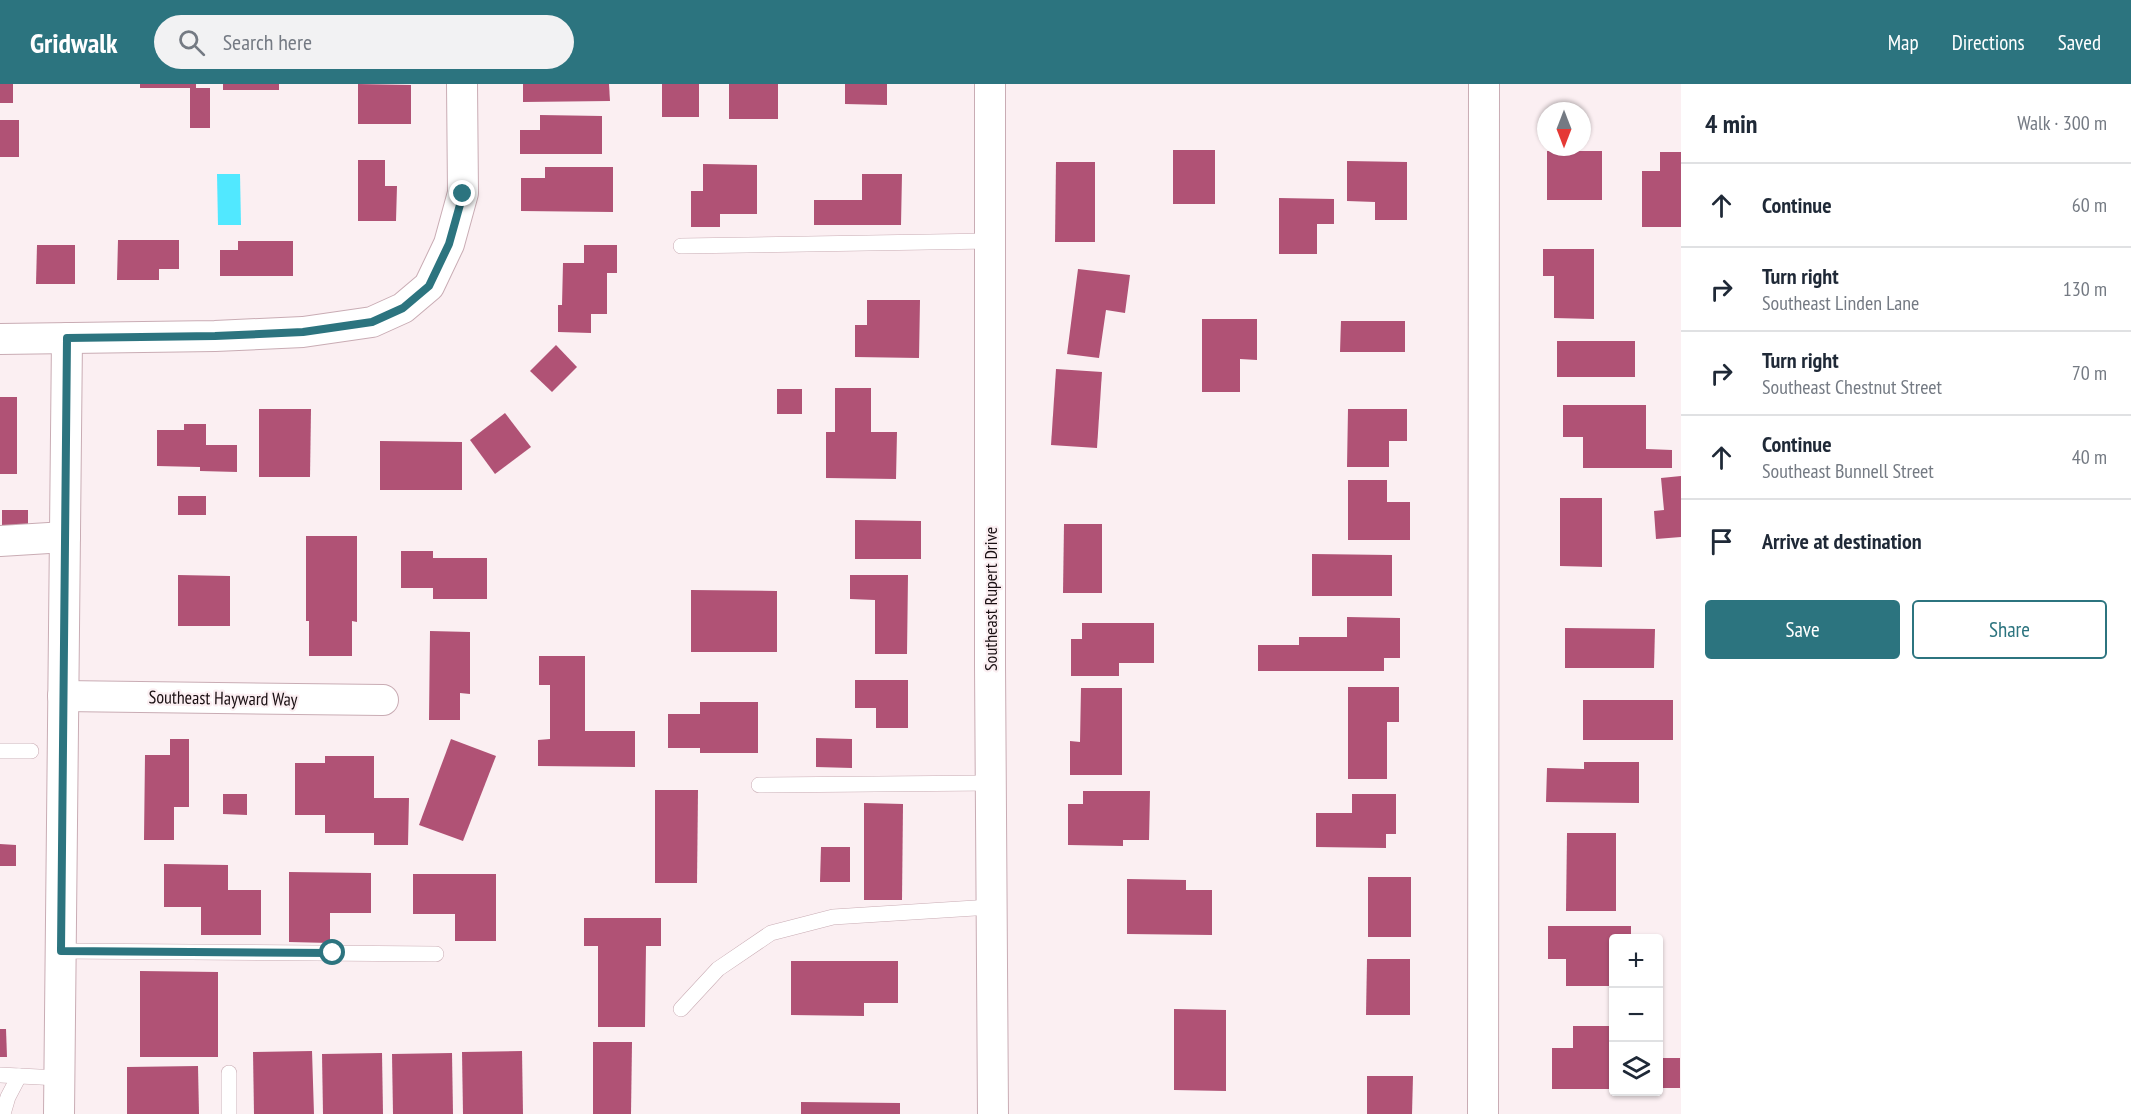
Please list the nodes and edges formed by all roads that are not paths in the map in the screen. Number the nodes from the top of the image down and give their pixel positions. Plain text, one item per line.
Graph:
1 (462, 84) edge
2 (990, 84) edge
3 (1484, 84) edge
4 (990, 241) junction
5 (681, 246) dead end
6 (67, 338) junction
7 (0, 339) edge
8 (65, 537) junction
9 (0, 541) edge
10 (63, 696) junction
11 (383, 700) dead end
12 (0, 751) edge
13 (31, 751) dead end
14 (991, 783) junction
15 (759, 785) dead end
16 (991, 907) junction
17 (61, 951) junction
18 (436, 954) dead end
19 (681, 1009) dead end
20 (229, 1072) dead end
21 (0, 1075) edge
22 (19, 1076) junction
23 (60, 1078) junction
24 (3, 1114) edge
25 (59, 1114) edge
26 (229, 1114) edge
27 (993, 1114) edge
28 (1483, 1114) edge

1 - 6 street
2 - 4 street, Southeast Rupert Drive
3 - 28 street
4 - 5 lane
4 - 14 street, Southeast Rupert Drive
6 - 7 street
6 - 8 street
8 - 9 street
8 - 10 street
10 - 11 street, Southeast Hayward Way
10 - 17 street
12 - 13 lane
14 - 15 lane
14 - 16 street, Southeast Rupert Drive
16 - 19 lane
16 - 27 street, Southeast Rupert Drive
17 - 18 lane
17 - 23 street
20 - 26 lane
21 - 22 lane
22 - 23 lane
22 - 24 lane
23 - 25 street

